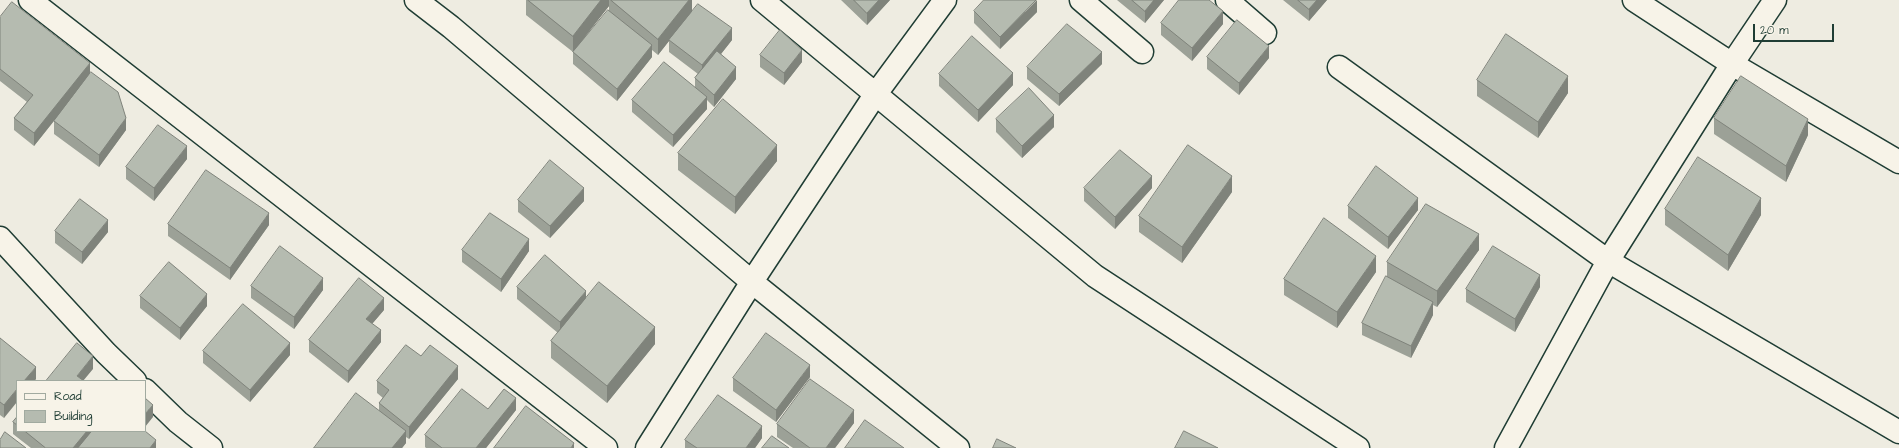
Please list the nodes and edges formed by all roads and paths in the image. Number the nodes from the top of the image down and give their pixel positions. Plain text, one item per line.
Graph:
1 (30, 0) edge
2 (416, 0) edge
3 (762, 0) edge
4 (945, 0) edge
5 (1082, 0) edge
6 (1227, 0) edge
7 (1634, 0) edge
8 (1775, 0) edge
9 (1265, 33) dead end
10 (1142, 52) dead end
11 (1732, 64) junction
12 (1338, 67) dead end
13 (875, 95) junction
14 (1899, 162) edge
15 (0, 238) edge
16 (1608, 261) junction
17 (752, 282) junction
18 (134, 380) edge
19 (146, 391) edge
20 (1899, 432) edge
21 (211, 448) edge
22 (606, 448) edge
23 (647, 448) edge
24 (958, 448) edge
25 (1358, 448) edge
26 (1506, 448) edge

1 - 22 street
2 - 17 street
3 - 13 street
4 - 13 street
5 - 10 street
6 - 9 street
7 - 11 street
8 - 11 street
11 - 14 street
11 - 16 street
12 - 16 street
13 - 17 street
13 - 25 street
15 - 18 street
16 - 20 street
16 - 26 street
17 - 23 street
17 - 24 street
19 - 21 street

